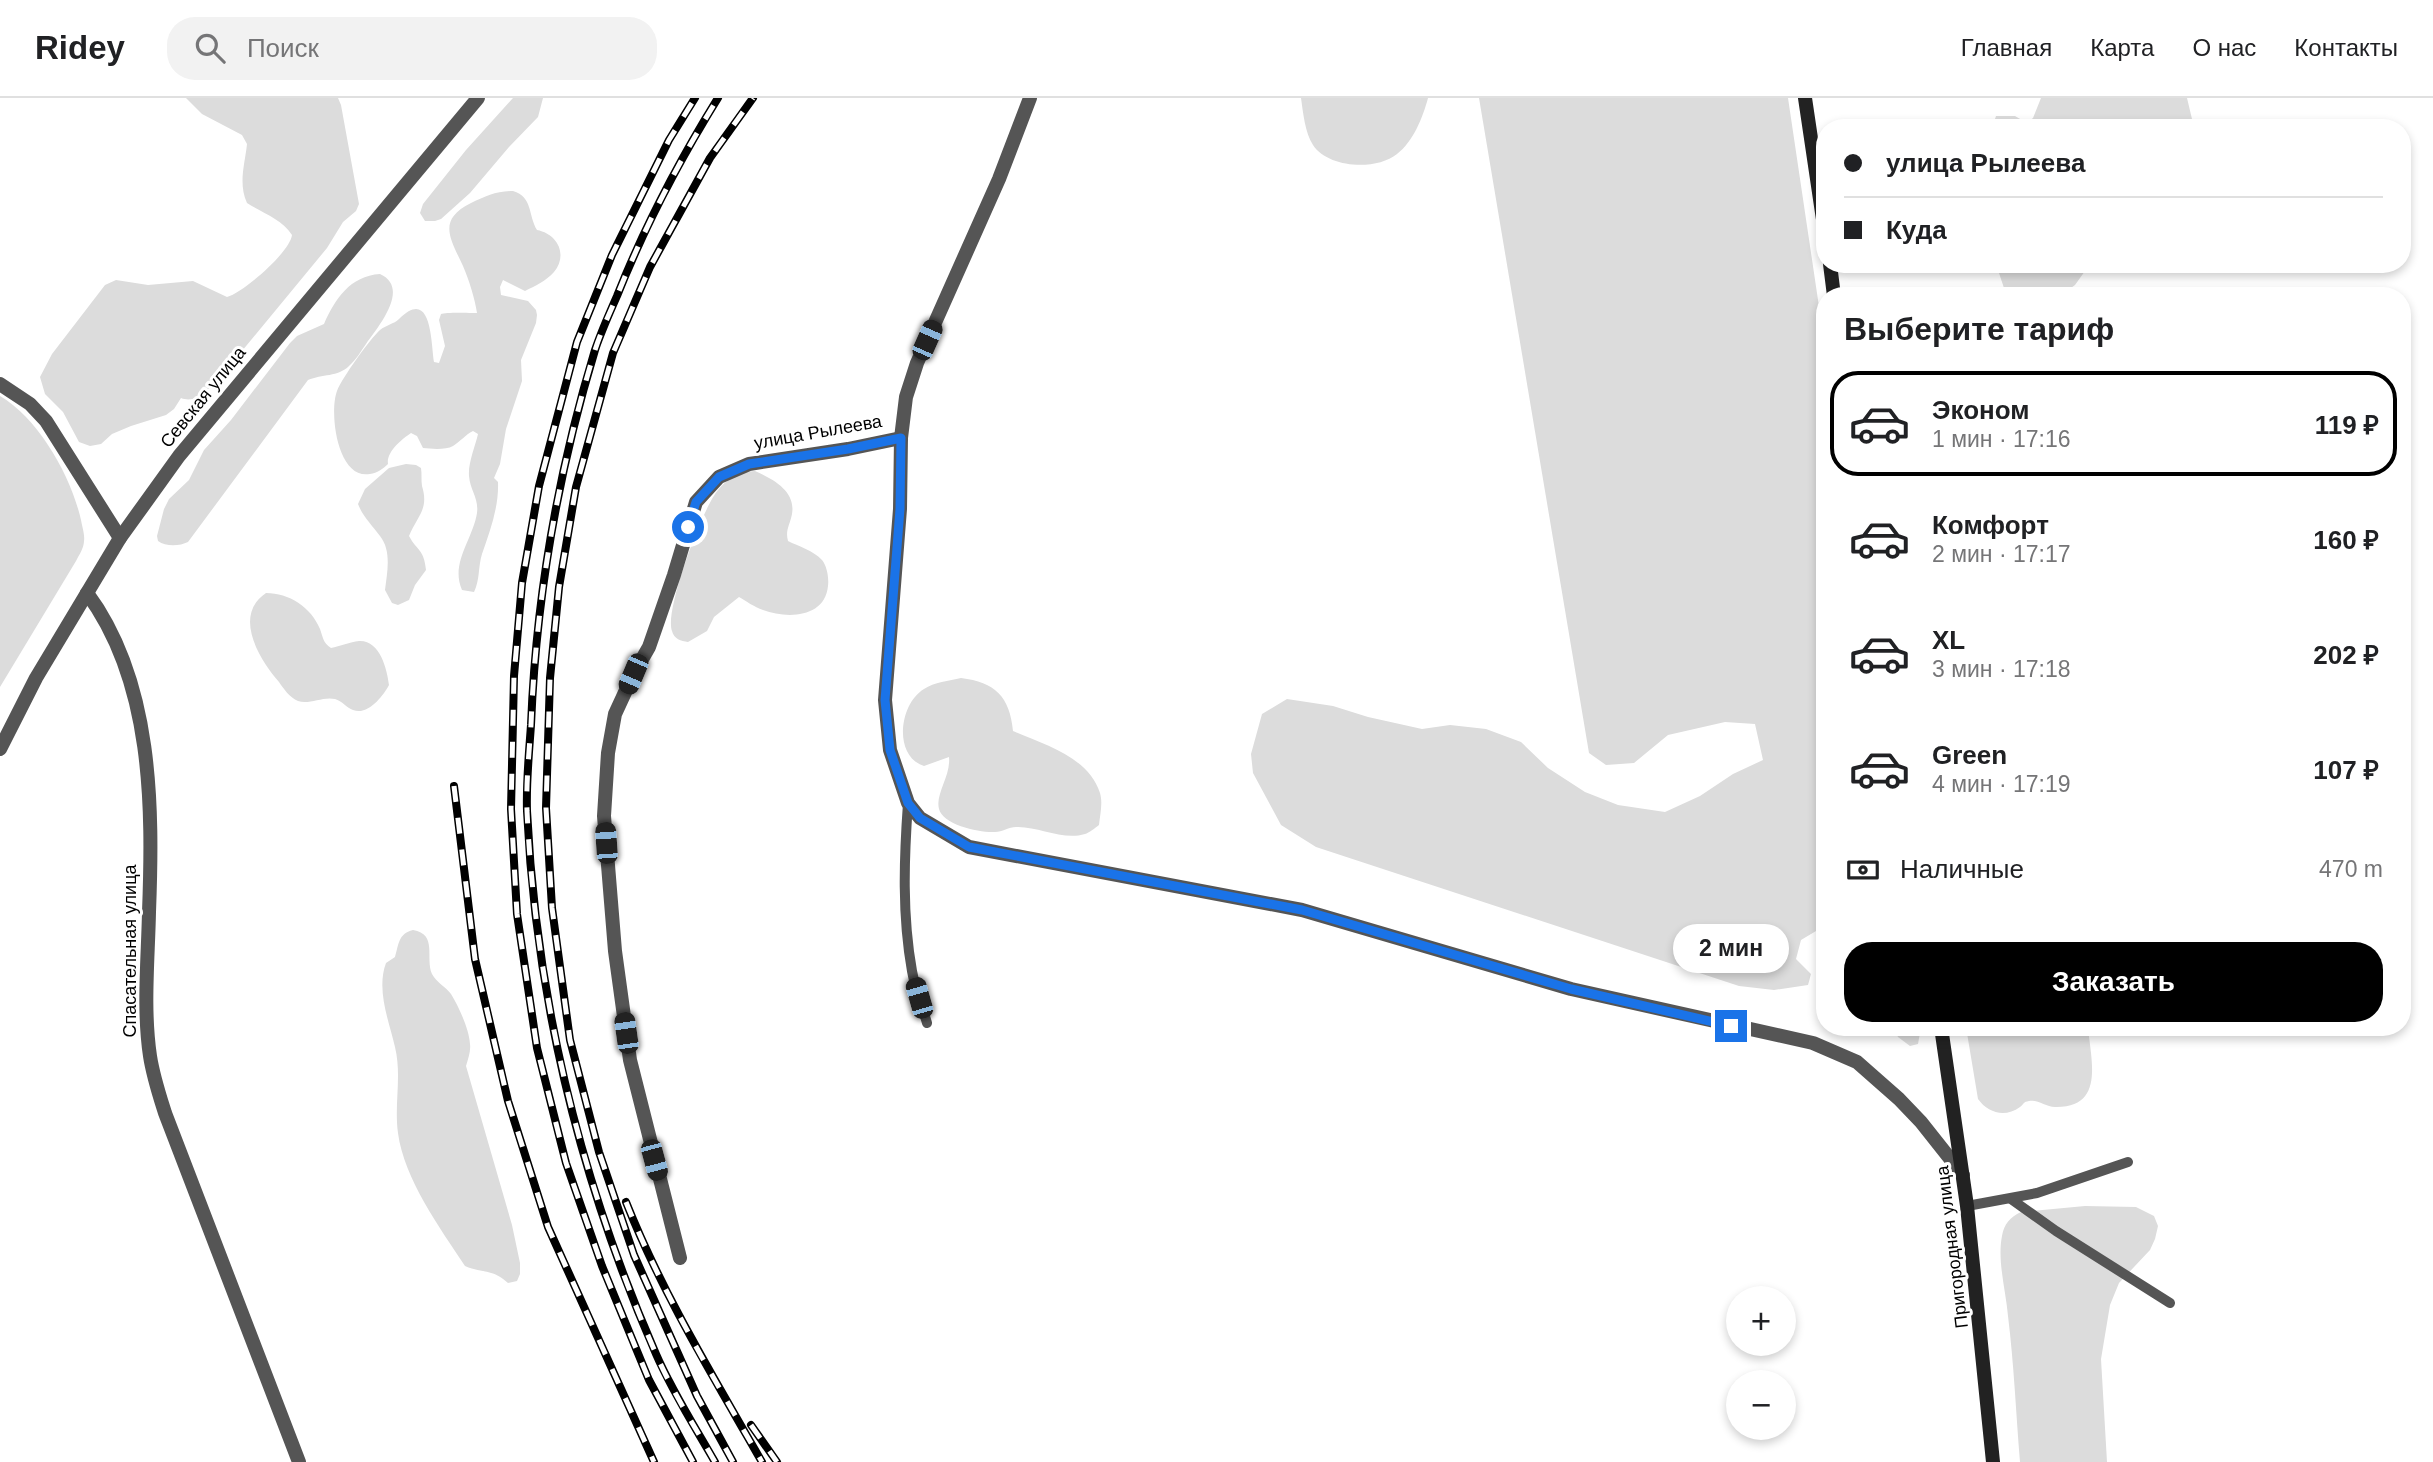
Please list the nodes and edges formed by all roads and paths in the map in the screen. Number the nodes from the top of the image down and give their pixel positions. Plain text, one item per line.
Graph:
1 (478, 98) edge
2 (1030, 98) edge
3 (1805, 98) edge
4 (1816, 172) edge
5 (0, 384) edge
6 (901, 438) junction
7 (120, 538) junction
8 (87, 593) junction
9 (0, 750) edge
10 (908, 803) junction
11 (927, 1023) dead end
12 (1942, 1036) edge
13 (2128, 1162) dead end
14 (1963, 1175) junction
15 (2011, 1199) junction
16 (1967, 1206) junction
17 (680, 1258) dead end
18 (2171, 1303) dead end
19 (299, 1462) edge
20 (1993, 1462) edge

1 - 7 street, Севская улица
2 - 6 street
3 - 4 main road
5 - 7 street
6 - 10 street
6 - 17 street, улица Рылеева
7 - 8 street, Севская улица
8 - 9 street, Севская улица
8 - 19 street, Спасательная улица
10 - 11 lane
10 - 14 street
12 - 14 main road, Пригородная улица
13 - 15 lane
14 - 16 main road, Пригородная улица
15 - 16 lane
15 - 18 lane
16 - 20 main road, Пригородная улица

